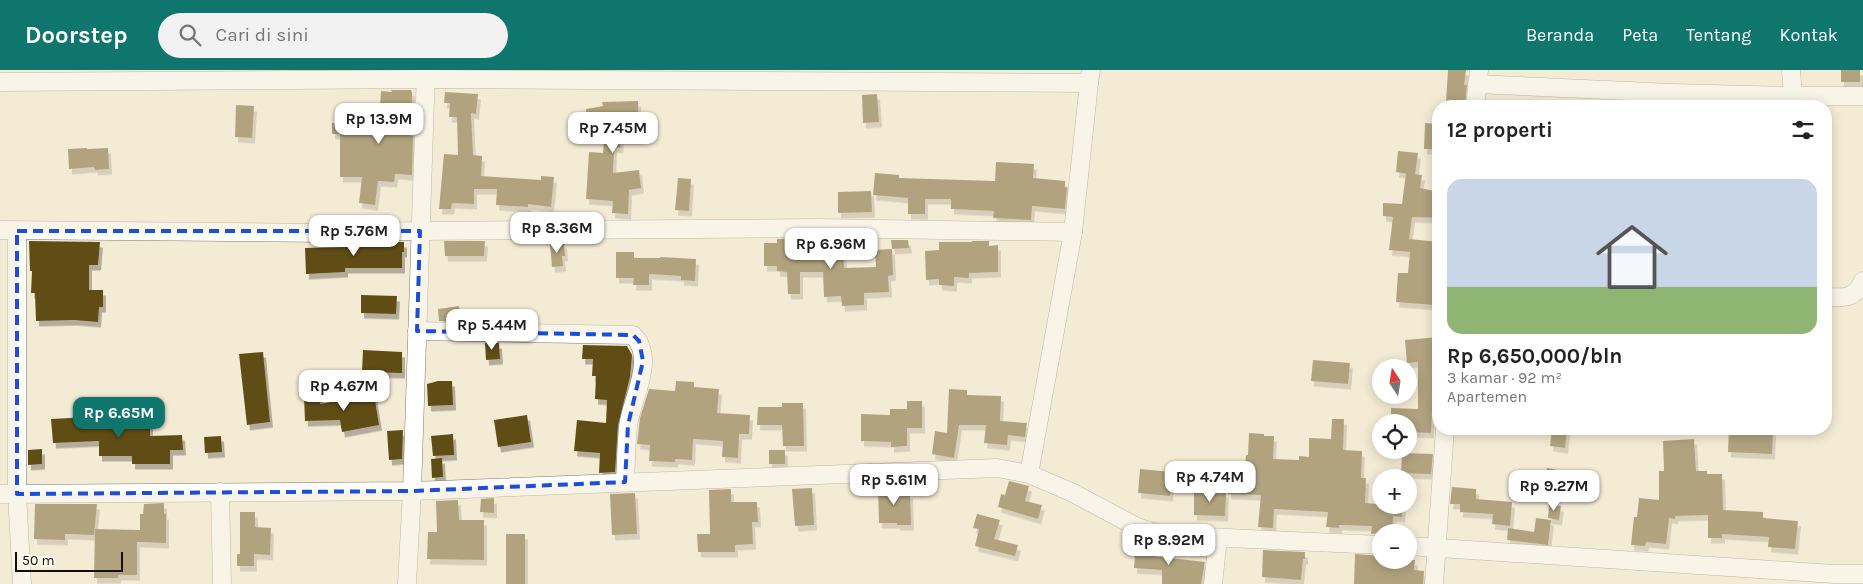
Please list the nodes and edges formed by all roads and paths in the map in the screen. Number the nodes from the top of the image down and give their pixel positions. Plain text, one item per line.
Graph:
1 (1791, 70) edge
2 (426, 74) edge
3 (1090, 77) edge
4 (1478, 77) edge
5 (0, 82) edge
6 (1793, 96) junction
7 (1863, 96) edge
8 (1476, 100) edge
9 (9, 230) edge
10 (420, 231) junction
11 (1073, 232) junction
12 (1863, 281) edge
13 (1832, 297) edge
14 (417, 330) junction
15 (1445, 435) edge
16 (1029, 474) junction
17 (625, 482) junction
18 (412, 491) junction
19 (220, 492) junction
20 (8, 494) edge
21 (1218, 538) junction
22 (1372, 545) edge
23 (1417, 547) edge
24 (1436, 548) junction
25 (1863, 574) edge
26 (22, 584) edge
27 (222, 584) edge
28 (407, 584) edge
29 (1213, 584) edge
30 (1434, 584) edge

1 - 6 street
2 - 3 street
2 - 5 street
2 - 10 street
3 - 11 street
4 - 6 street
4 - 8 street
6 - 7 street
9 - 10 street
9 - 20 street
10 - 11 street
10 - 14 street
11 - 16 street
12 - 13 street
14 - 17 street
14 - 18 street
15 - 24 street
16 - 17 street
16 - 21 street
17 - 18 street
18 - 19 street
18 - 28 street
19 - 20 street
19 - 27 street
20 - 26 street
21 - 22 street
21 - 29 street
23 - 24 street
24 - 25 street
24 - 30 street

